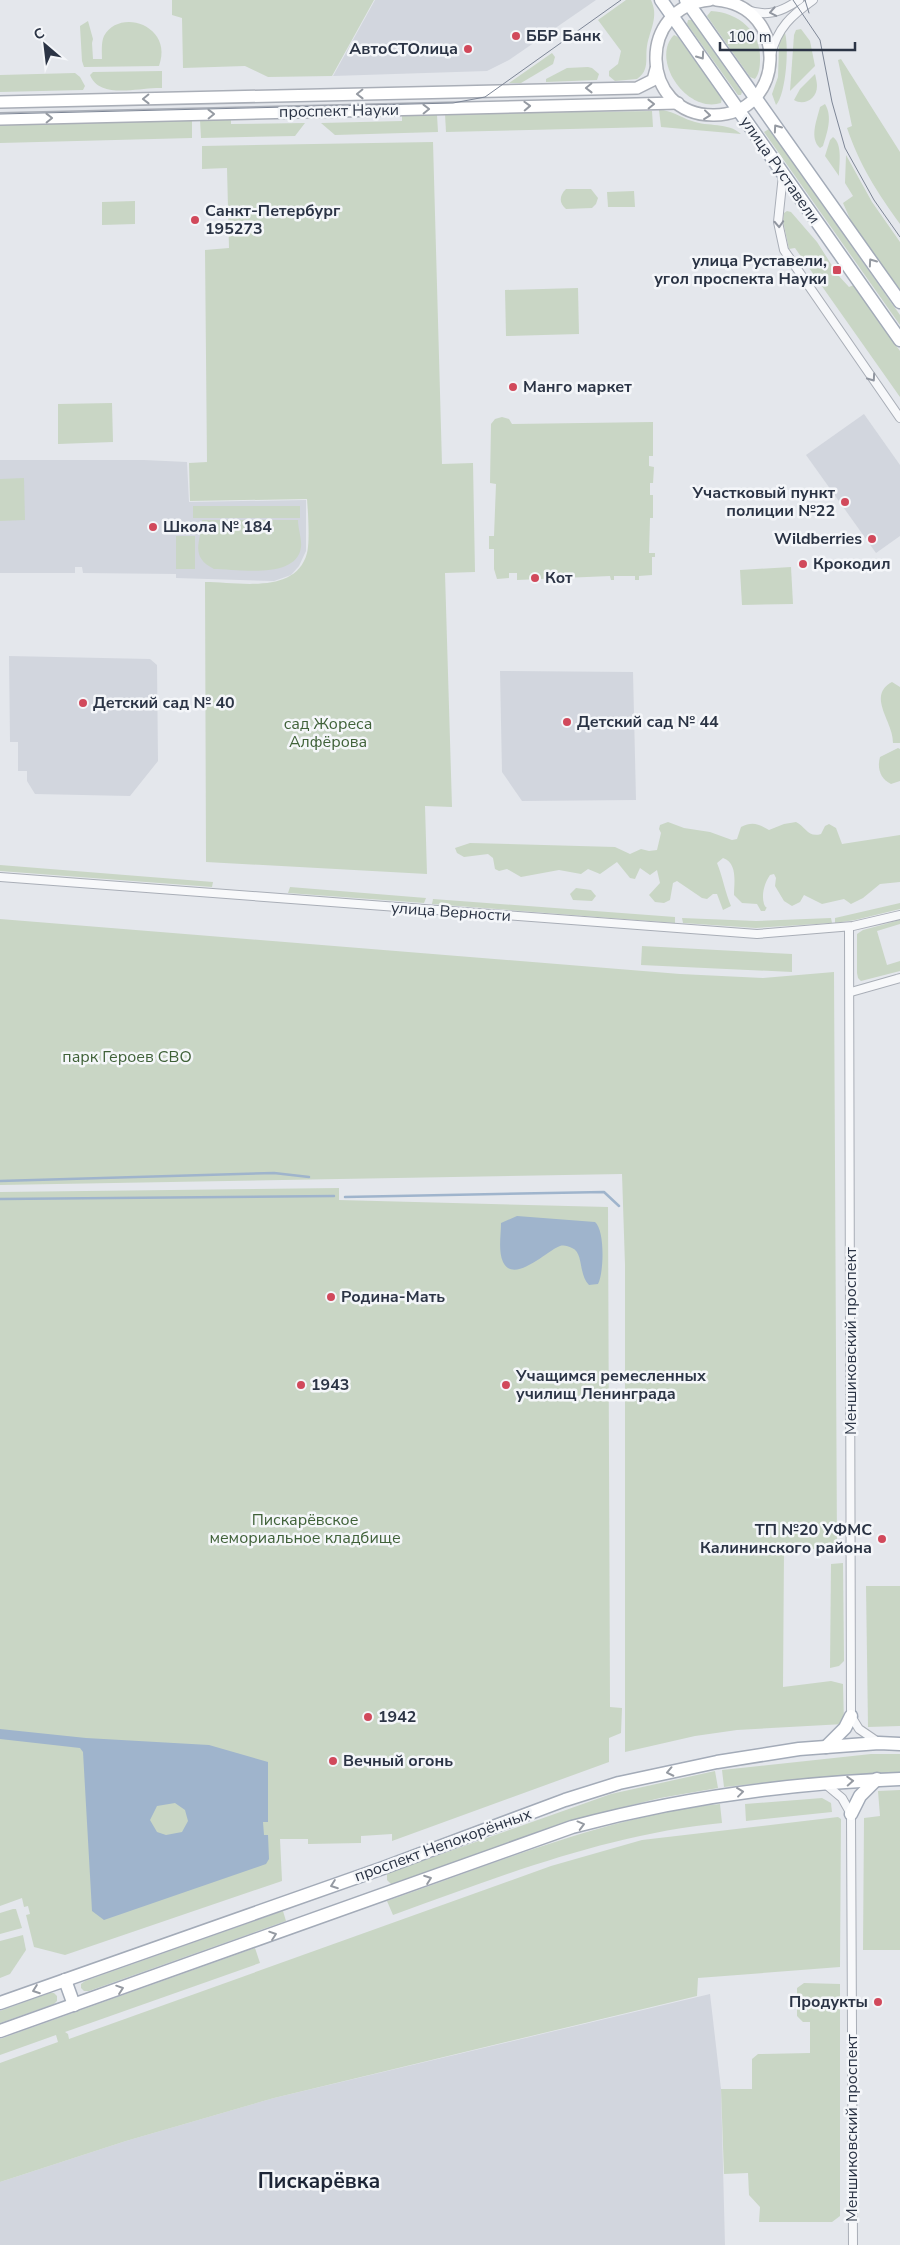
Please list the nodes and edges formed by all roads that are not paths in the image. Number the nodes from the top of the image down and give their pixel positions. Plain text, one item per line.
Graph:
1 (661, 0) edge
2 (710, 0) edge
3 (716, 0) edge
4 (799, 0) edge
5 (813, 0) edge
6 (687, 2) edge
7 (745, 9) junction
8 (673, 16) junction
9 (771, 56) junction
10 (656, 69) junction
11 (567, 88) junction
12 (756, 97) junction
13 (0, 102) edge
14 (678, 104) junction
15 (568, 105) junction
16 (738, 110) junction
17 (0, 119) edge
18 (783, 175) junction
19 (900, 302) edge
20 (900, 340) edge
21 (900, 418) edge
22 (0, 877) edge
23 (900, 915) edge
24 (849, 927) junction
25 (900, 978) edge
26 (851, 992) junction
27 (851, 1716) junction
28 (879, 1743) junction
29 (900, 1744) edge
30 (826, 1747) junction
31 (900, 1778) edge
32 (877, 1779) junction
33 (823, 1783) junction
34 (851, 1814) junction
35 (64, 1980) junction
36 (0, 2003) edge
37 (74, 2005) junction
38 (0, 2031) edge
39 (853, 2245) edge

1 - 8 main road, улица Руставели
2 - 6 main road, проспект Науки
3 - 7 main road, проспект Науки
4 -> 7 street, проспект Науки
5 - 9 street, проспект Науки
6 - 8 main road, проспект Науки
6 - 12 main road, улица Руставели
7 - 9 main road, проспект Науки
8 - 10 main road, проспект Науки
8 -> 16 main road, улица Руставели
9 - 12 main road, проспект Науки
10 -> 11 main road, проспект Науки
10 - 14 main road, проспект Науки
11 -> 13 main road, проспект Науки
11 - 15 main road
12 - 16 main road, проспект Науки
19 -> 12 main road, улица Руставели
15 -> 14 main road, проспект Науки
14 -> 16 main road, проспект Науки
17 -> 15 main road, проспект Науки
16 - 18 main road, улица Руставели
18 - 20 main road, улица Руставели
18 -> 21 street
22 - 24 street, улица Верности
23 - 24 street, улица Верности
24 - 26 street, Меншиковский проспект
25 - 26 street
26 - 27 street, Меншиковский проспект
27 - 28 street
27 - 30 main road
28 - 29 main road, проспект Непокорённых
28 - 30 main road, проспект Непокорённых
30 -> 35 main road, проспект Непокорённых
31 - 32 main road, проспект Непокорённых
33 -> 32 main road, проспект Непокорённых
32 - 34 main road
33 - 34 street
37 -> 33 main road, проспект Непокорённых
34 - 39 street, Меншиковский проспект
35 -> 36 main road, проспект Непокорённых
35 - 37 main road
37 - 38 main road, проспект Непокорённых

